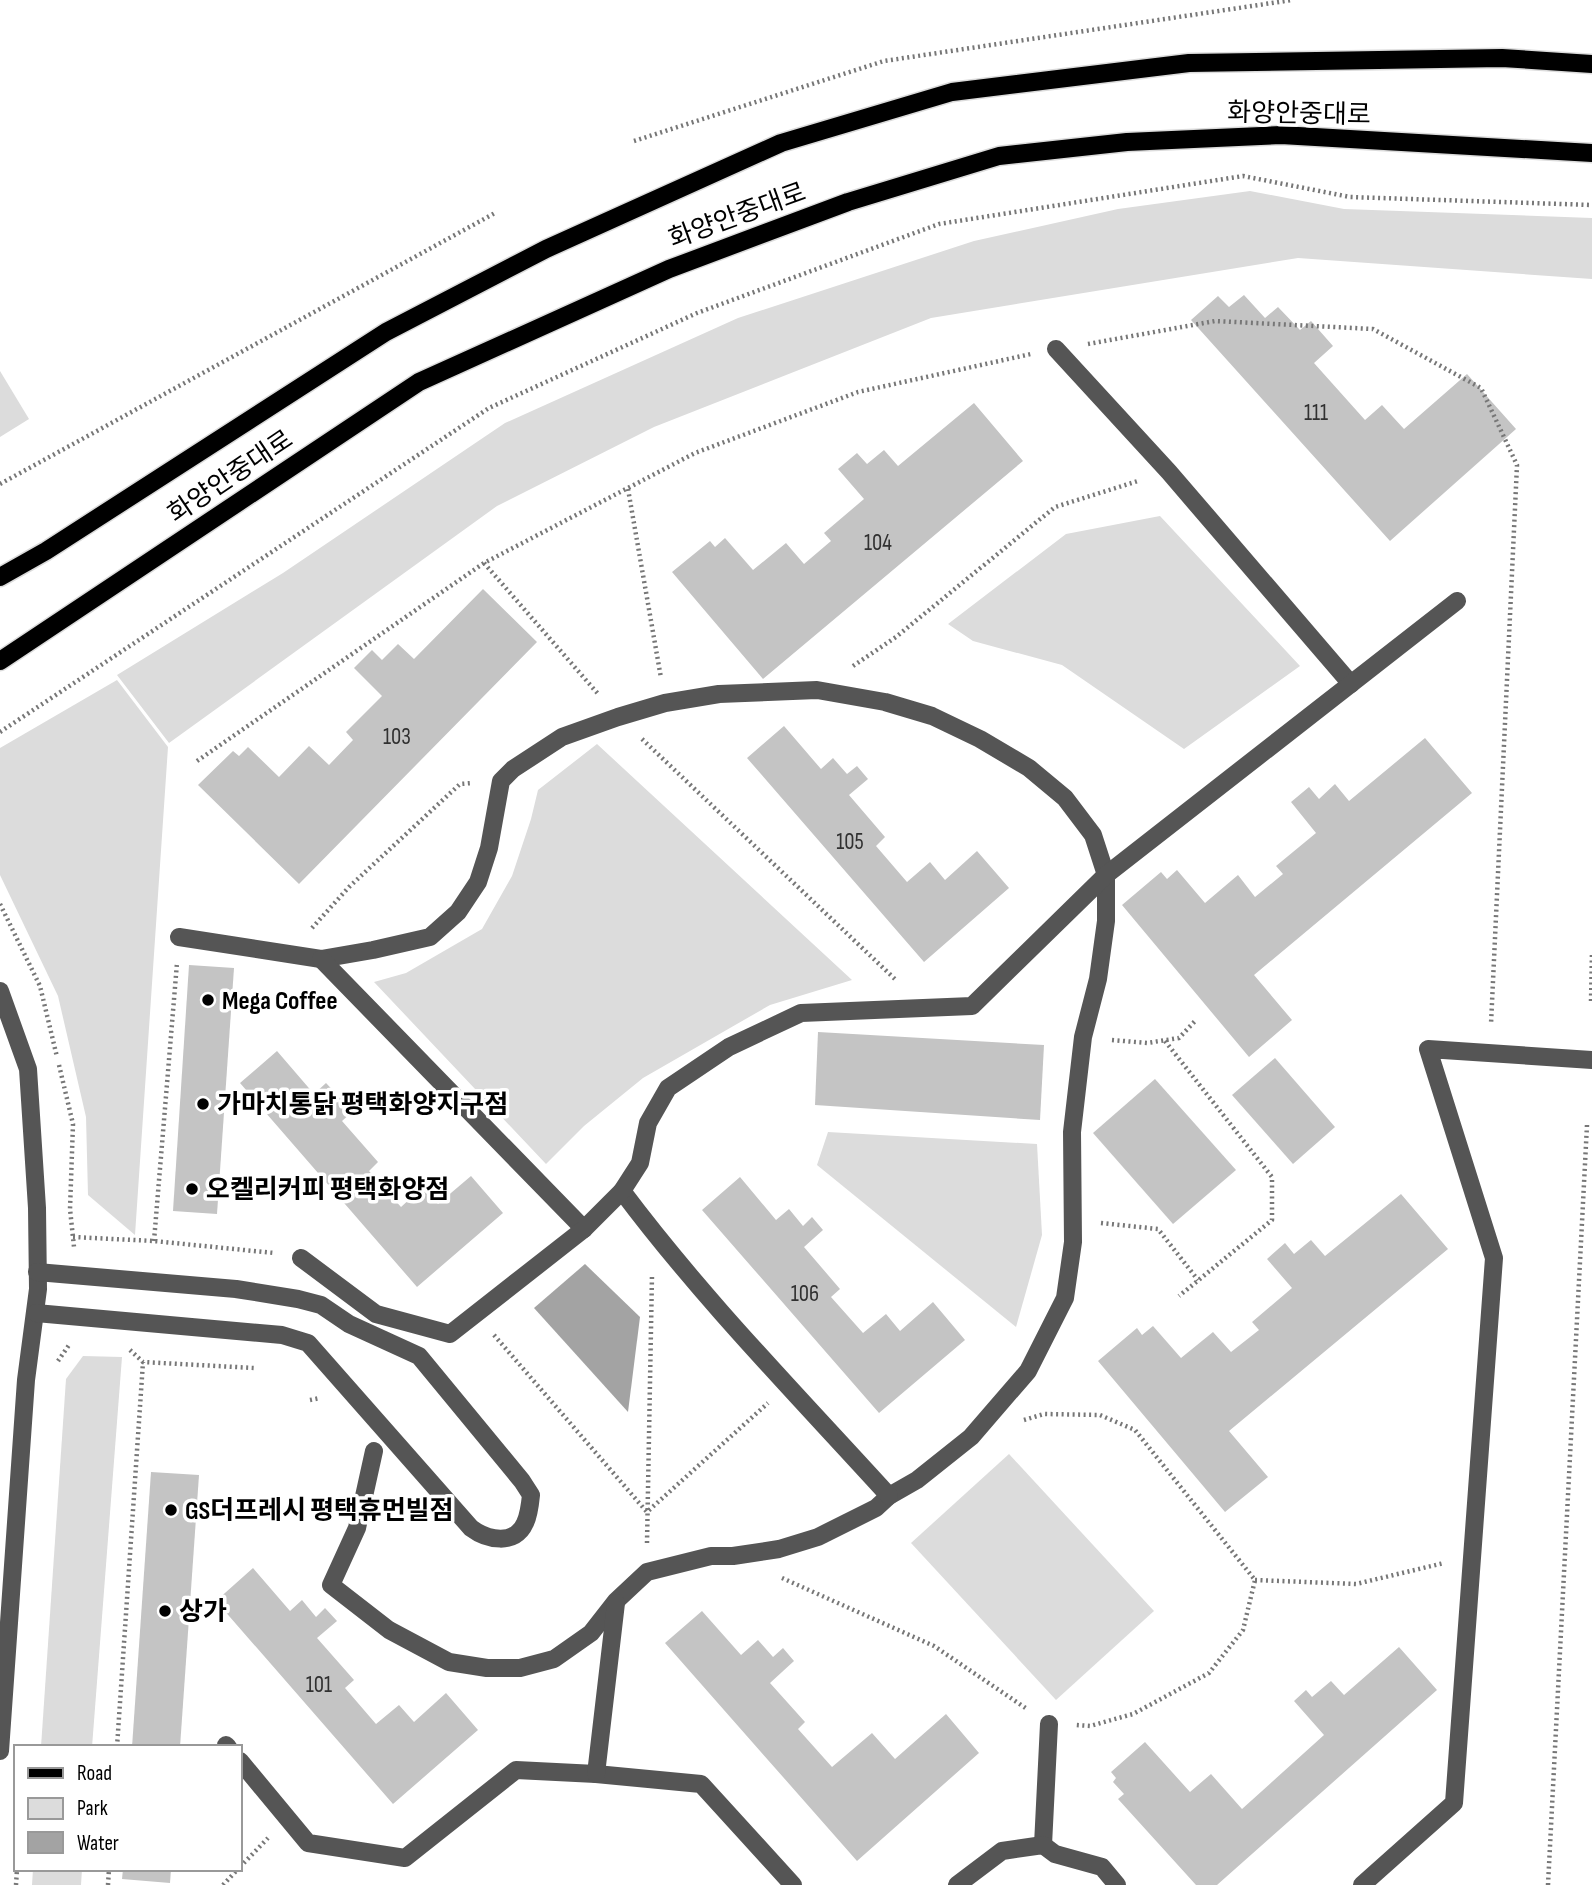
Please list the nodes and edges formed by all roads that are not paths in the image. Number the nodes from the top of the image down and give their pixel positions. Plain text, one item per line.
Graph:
1 (1592, 64) edge
2 (1592, 153) edge
3 (1056, 349) road end
4 (0, 577) edge
5 (1457, 601) dead end
6 (0, 661) edge
7 (1350, 684) junction
8 (1106, 875) junction
9 (178, 937) road end
10 (321, 959) junction
11 (0, 991) edge
12 (1592, 1060) edge
13 (622, 1191) junction
14 (584, 1229) junction
15 (300, 1258) road end
16 (37, 1272) junction
17 (366, 1307) junction
18 (36, 1312) junction
19 (349, 1324) junction
20 (374, 1451) dead end
21 (889, 1496) junction
22 (616, 1601) junction
23 (1049, 1724) road end
24 (0, 1751) edge
25 (242, 1763) edge
26 (596, 1774) junction
27 (1043, 1845) junction
28 (793, 1885) edge
29 (957, 1885) edge
30 (1117, 1885) edge
31 (1362, 1885) edge

1 - 4 main road, 화양안중대로
2 - 6 main road, 화양안중대로
3 - 7 street
5 - 7 street
7 - 8 street
8 - 10 street
8 - 13 street
8 - 21 street
9 - 10 street
10 - 14 street
11 - 16 street
12 - 31 street
13 - 14 street
13 - 21 street
14 - 17 street
15 - 17 street
16 - 18 street
16 - 19 street
17 - 19 street
18 - 19 street
18 - 24 street
20 - 22 street
21 - 22 street
22 - 26 street
23 - 27 street
25 - 26 street
26 - 28 street
27 - 29 street
27 - 30 street

